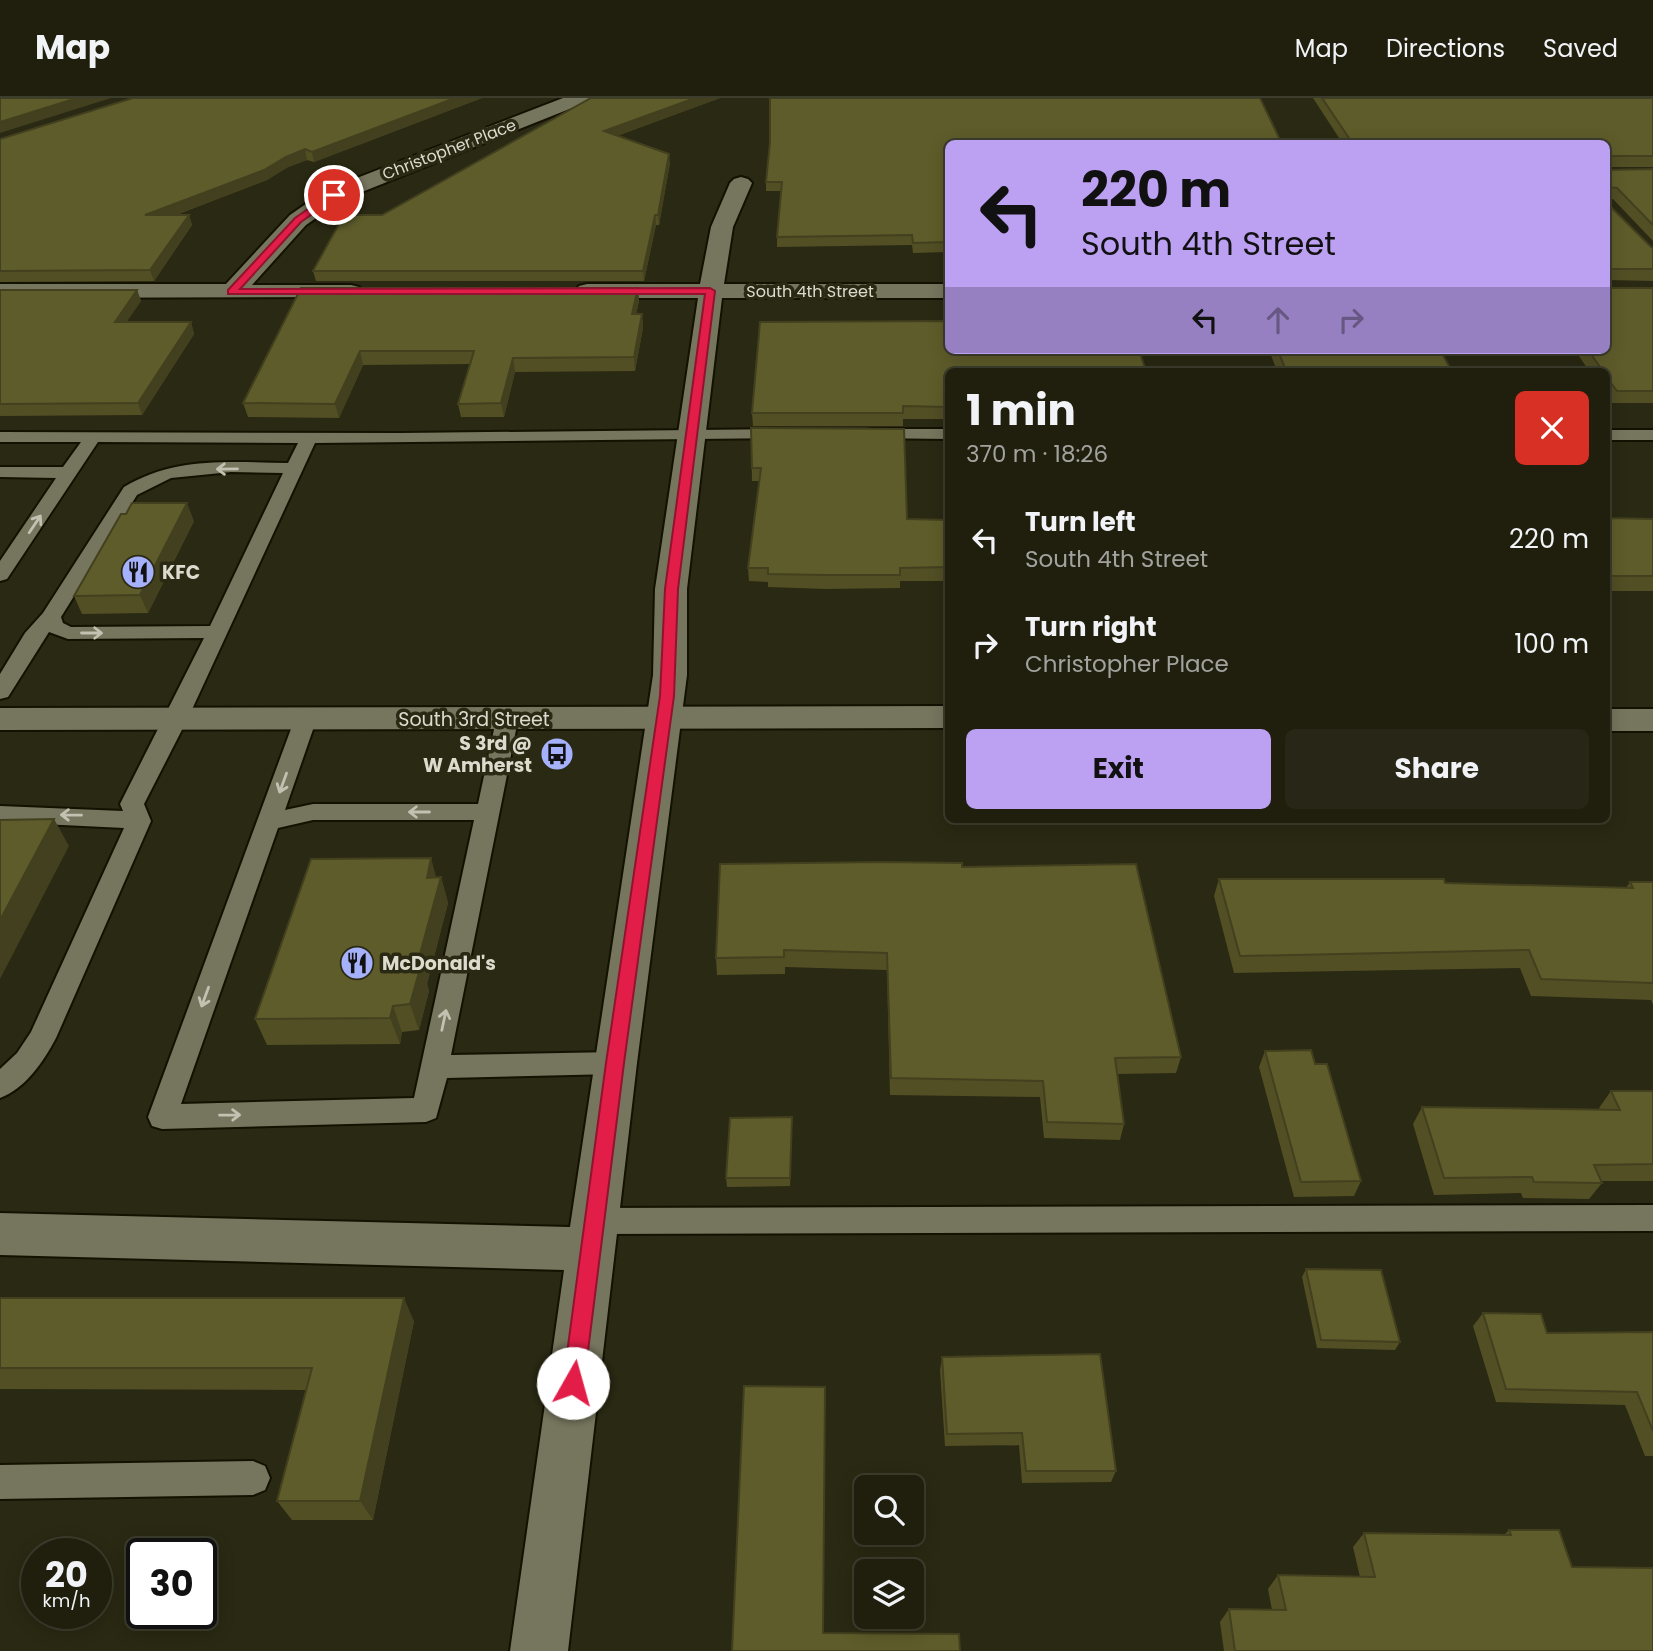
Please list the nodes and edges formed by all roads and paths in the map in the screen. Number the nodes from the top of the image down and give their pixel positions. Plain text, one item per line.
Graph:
1 (580, 98) edge
2 (741, 183) dead end
3 (0, 291) edge
4 (560, 291) edge
5 (710, 291) junction
6 (945, 291) edge
7 (232, 292) junction
8 (369, 292) edge
9 (692, 433) junction
10 (800, 434) edge
11 (854, 434) edge
12 (945, 434) edge
13 (1610, 435) edge
14 (1653, 435) edge
15 (0, 437) edge
16 (93, 437) junction
17 (309, 438) junction
18 (295, 468) junction
19 (0, 472) edge
20 (69, 472) junction
21 (0, 575) edge
22 (51, 617) junction
23 (216, 632) junction
24 (0, 692) edge
25 (664, 717) junction
26 (945, 717) edge
27 (177, 718) junction
28 (306, 718) junction
29 (0, 719) edge
30 (507, 720) junction
31 (1610, 720) edge
32 (1653, 720) edge
33 (487, 812) junction
34 (0, 814) edge
35 (139, 821) junction
36 (268, 822) junction
37 (615, 1063) junction
38 (435, 1067) junction
39 (0, 1086) edge
40 (1653, 1218) edge
41 (0, 1234) edge
42 (592, 1235) junction
43 (253, 1478) dead end
44 (0, 1482) edge
45 (539, 1651) edge

1 - 7 street, Christopher Place
2 - 5 street
3 - 7 street
4 - 5 street, South 4th Street
5 - 6 street, South 4th Street
5 - 9 street
7 - 8 street
9 - 10 lane
9 - 17 lane
9 - 25 street
11 - 12 lane
13 - 14 lane
15 - 16 lane
16 - 17 lane
16 - 20 lane
17 - 18 lane
18 -> 22 lane
18 - 23 lane
19 - 20 lane
21 -> 20 lane
22 -> 23 lane
22 - 24 lane
23 - 27 lane
25 - 26 street, South 3rd Street
25 - 30 street, South 3rd Street
25 - 37 street
27 - 28 street, South 3rd Street
27 - 29 street, South 3rd Street
27 - 35 lane
28 - 30 street, South 3rd Street
28 -> 36 lane
30 - 33 lane
31 - 32 street
33 -> 36 lane
38 -> 33 lane
35 -> 34 lane
35 - 39 lane
36 -> 38 lane
37 - 38 lane
37 - 42 street
40 - 42 lane
41 - 42 street
42 - 45 street
43 - 44 lane

